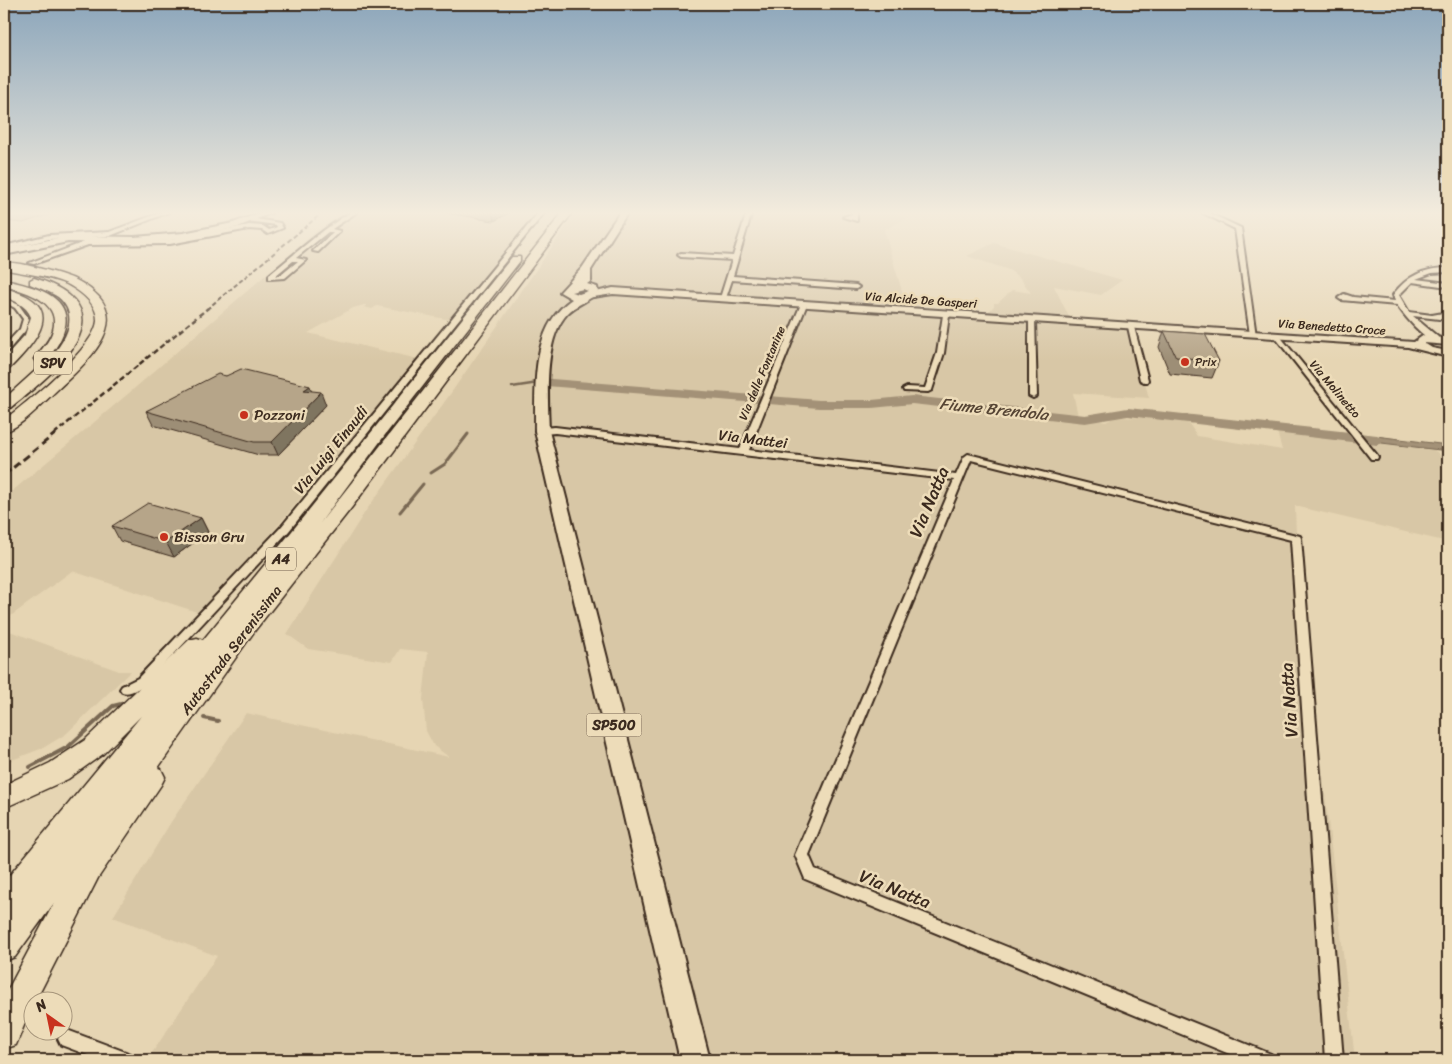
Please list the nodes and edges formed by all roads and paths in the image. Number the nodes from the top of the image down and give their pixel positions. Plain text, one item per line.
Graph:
1 (36, 262) edge
2 (289, 262) edge
3 (301, 262) edge
4 (502, 262) edge
5 (515, 262) edge
6 (530, 262) edge
7 (591, 262) edge
8 (734, 262) edge
9 (1243, 262) edge
10 (32, 263) dead end
11 (5, 264) edge
12 (586, 270) junction
13 (1448, 270) edge
14 (730, 278) junction
15 (1410, 280) junction
16 (4, 283) edge
17 (1448, 285) edge
18 (856, 288) dead end
19 (588, 291) junction
20 (4, 292) edge
21 (569, 295) junction
22 (723, 298) junction
23 (1352, 299) dead end
24 (4, 300) edge
25 (1398, 303) junction
26 (804, 304) junction
27 (1409, 314) junction
28 (946, 315) junction
29 (1448, 318) edge
30 (1032, 320) junction
31 (1131, 327) junction
32 (1254, 335) junction
33 (1277, 336) junction
34 (1423, 341) junction
35 (1448, 342) edge
36 (4, 350) edge
37 (1448, 354) edge
38 (4, 366) edge
39 (1144, 380) dead end
40 (907, 389) dead end
41 (4, 391) edge
42 (1033, 396) dead end
43 (4, 406) edge
44 (4, 427) edge
45 (542, 431) junction
46 (744, 451) junction
47 (1374, 457) dead end
48 (960, 478) junction
49 (260, 597) junction
50 (126, 689) dead end
51 (4, 797) edge
52 (4, 904) edge
53 (4, 946) edge
54 (4, 1033) edge
55 (72, 1041) edge
56 (124, 1060) edge
57 (695, 1060) edge
58 (1265, 1060) edge
59 (1334, 1060) edge

1 - 10 street
2 - 3 street
4 - 50 street, Via Luigi Einaudi
5 - 49 highway, Autostrada Serenissima / A4
6 - 49 highway, Autostrada Serenissima / A4
7 - 12 main road, SP500
8 - 14 street
9 - 32 street
11 - 43 highway, SPV
11 - 44 highway
12 - 19 main road
12 - 21 main road, SP500
13 - 15 street
14 - 18 street
14 - 22 street
15 - 17 street
15 - 25 street
16 - 41 highway, SPV
19 - 21 main road, SP500
19 - 21 main road
19 - 22 main road, Via Alcide De Gasperi
20 - 38 highway
21 - 45 main road, SP500
22 - 26 main road, Via Alcide De Gasperi
23 - 25 street
24 - 36 street
25 - 27 street
26 - 28 main road, Via Alcide De Gasperi
26 - 46 street, Via delle Fontanine
27 - 29 street
27 - 34 street
28 - 30 main road, Via Alcide De Gasperi
28 - 40 street
30 - 31 main road, Via Alcide De Gasperi
30 - 42 street
31 - 32 main road, Via Alcide De Gasperi
31 - 39 street
32 - 33 main road, Via Benedetto Croce
33 - 34 main road, Via Benedetto Croce
33 - 47 street, Via Molinetto
34 - 35 main road, Via Benedetto Croce
34 - 37 main road, Via Benedetto Croce
45 - 46 street, Via Mattei
45 - 57 main road, SP500
46 - 48 street, Via Mattei
48 - 58 street, Via Natta
48 - 59 street, Via Natta
49 - 51 highway
49 - 52 highway, Autostrada Serenissima / A4
49 - 53 highway, Autostrada Serenissima / A4
49 - 54 highway
55 - 56 street

